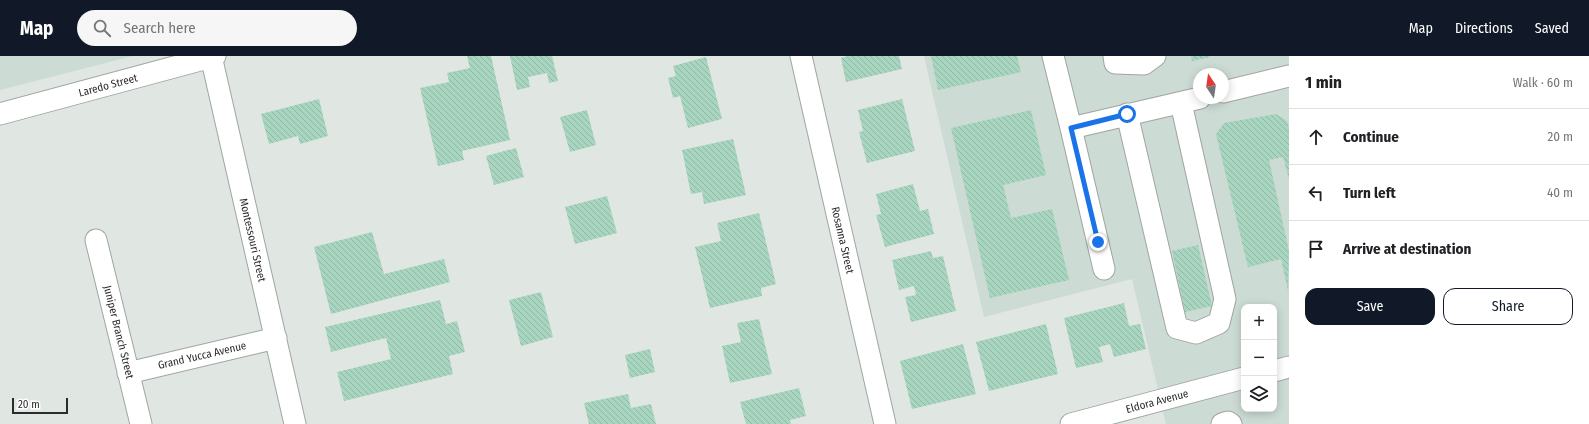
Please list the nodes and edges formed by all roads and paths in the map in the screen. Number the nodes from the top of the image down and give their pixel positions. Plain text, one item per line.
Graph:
1 (213, 56) edge
2 (801, 56) edge
3 (1053, 56) edge
4 (1114, 56) edge
5 (1155, 56) edge
6 (1289, 76) edge
7 (1229, 91) edge
8 (1190, 100) edge
9 (0, 114) edge
10 (1127, 114) junction
11 (1071, 128) junction
12 (96, 240) dead end
13 (1104, 269) dead end
14 (276, 338) junction
15 (1289, 367) edge
16 (1277, 369) edge
17 (128, 373) junction
18 (1241, 379) edge
19 (140, 424) edge
20 (295, 424) edge
21 (885, 424) edge
22 (1071, 424) edge
23 (1222, 424) edge
24 (1231, 424) edge

1 - 9 street, Laredo Street
1 - 14 street, Montessouri Street
2 - 21 street, Rosanna Street
3 - 11 street
4 - 5 street
6 - 7 street
8 - 10 street
8 - 10 street
10 - 11 street
11 - 13 street
12 - 17 street, Juniper Branch Street
14 - 17 street, Grand Yucca Avenue
14 - 20 street, Montessouri Street
15 - 16 street
17 - 19 street, Juniper Branch Street
18 - 22 street, Eldora Avenue
23 - 24 street

